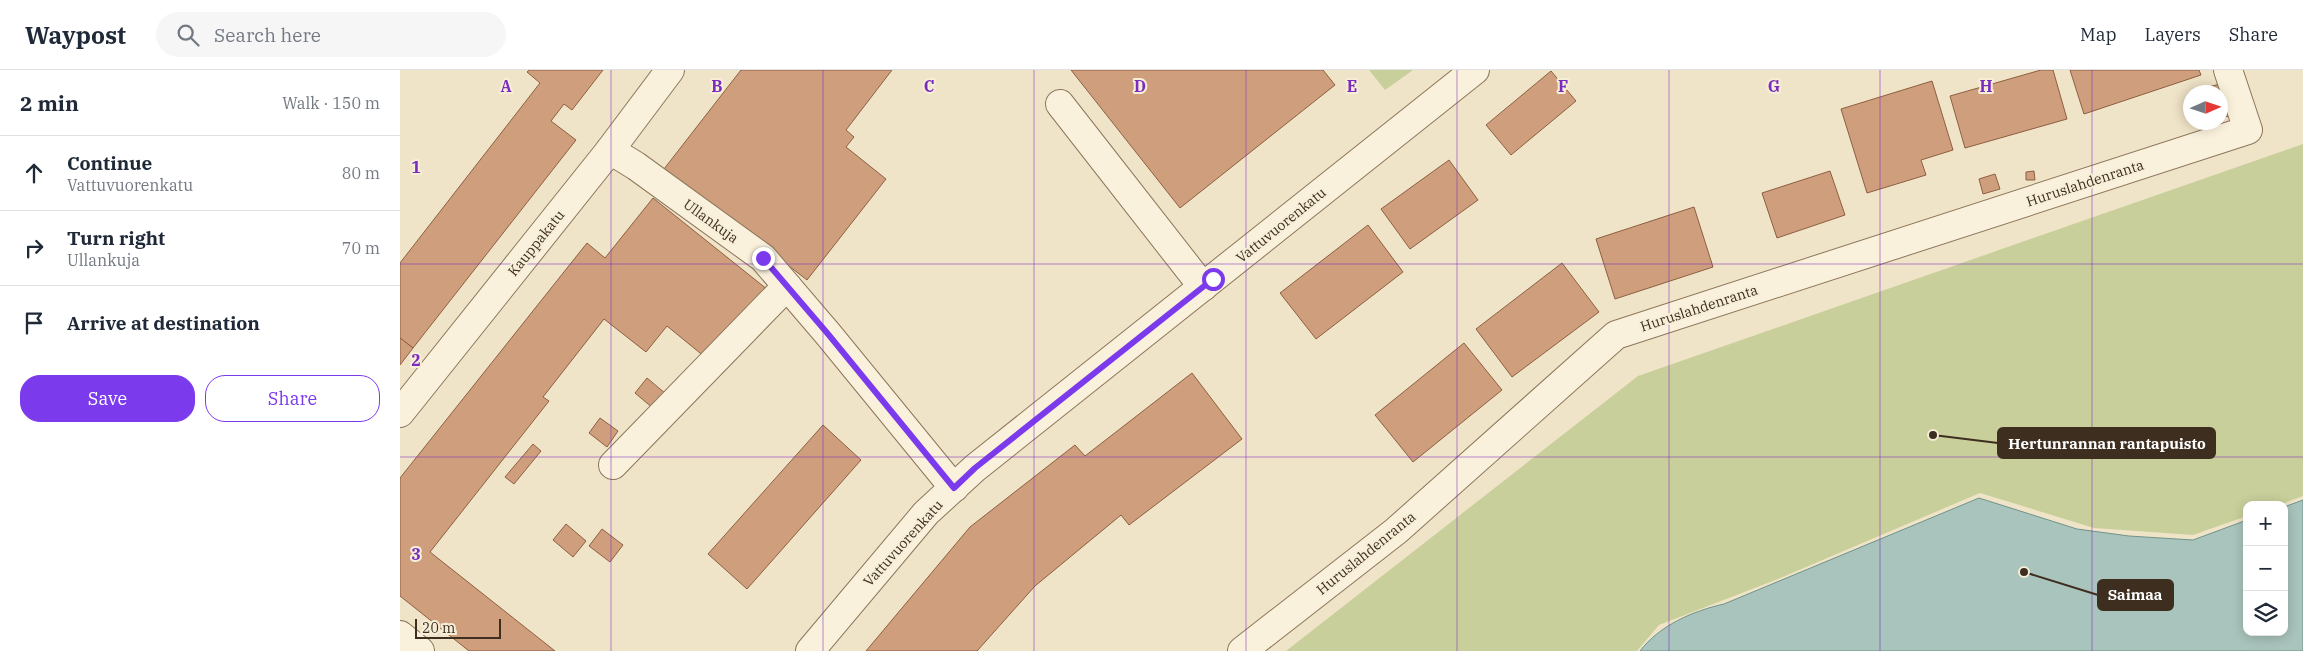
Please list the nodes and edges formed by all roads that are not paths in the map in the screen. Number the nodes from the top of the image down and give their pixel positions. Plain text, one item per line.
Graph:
1 (670, 70) edge
2 (1475, 70) edge
3 (2228, 70) edge
4 (1060, 104) dead end
5 (610, 150) junction
6 (787, 286) junction
7 (1203, 286) junction
8 (400, 413) edge
9 (613, 464) dead end
10 (954, 488) junction
11 (400, 635) edge
12 (420, 651) edge
13 (810, 651) edge
14 (1242, 651) edge

1 - 5 street, Kauppakatu
2 - 7 street, Vattuvuorenkatu
3 - 14 street, Huruslahdenranta
4 - 7 street
5 - 6 street, Ullankuja
5 - 8 street, Kauppakatu
6 - 9 street
6 - 10 street, Ullankuja
7 - 10 street, Vattuvuorenkatu
10 - 13 street, Vattuvuorenkatu
11 - 12 street

